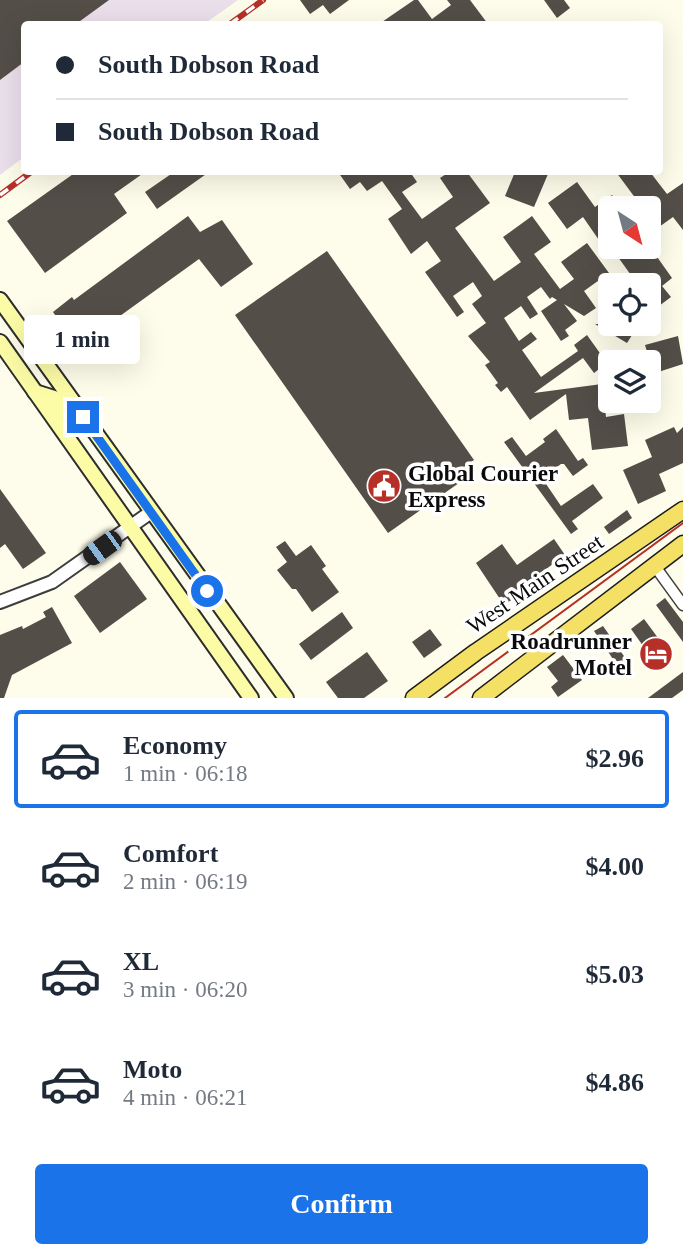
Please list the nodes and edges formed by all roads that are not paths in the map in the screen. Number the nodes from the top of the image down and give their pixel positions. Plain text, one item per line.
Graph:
1 (0, 300) edge
2 (0, 342) edge
3 (35, 392) junction
4 (83, 417) junction
5 (683, 510) edge
6 (151, 512) junction
7 (131, 527) junction
8 (683, 544) edge
9 (654, 565) junction
10 (0, 603) edge
11 (683, 605) edge
12 (251, 698) edge
13 (286, 698) edge
14 (414, 698) edge
15 (481, 698) edge

1 - 4 main road
2 - 3 main road
3 - 4 main road
3 - 7 main road
4 - 6 main road
5 - 14 main road, West Main Street
6 - 7 street
6 - 13 main road
7 - 10 street
7 - 12 main road
8 - 9 main road
9 - 11 street
9 - 15 main road

